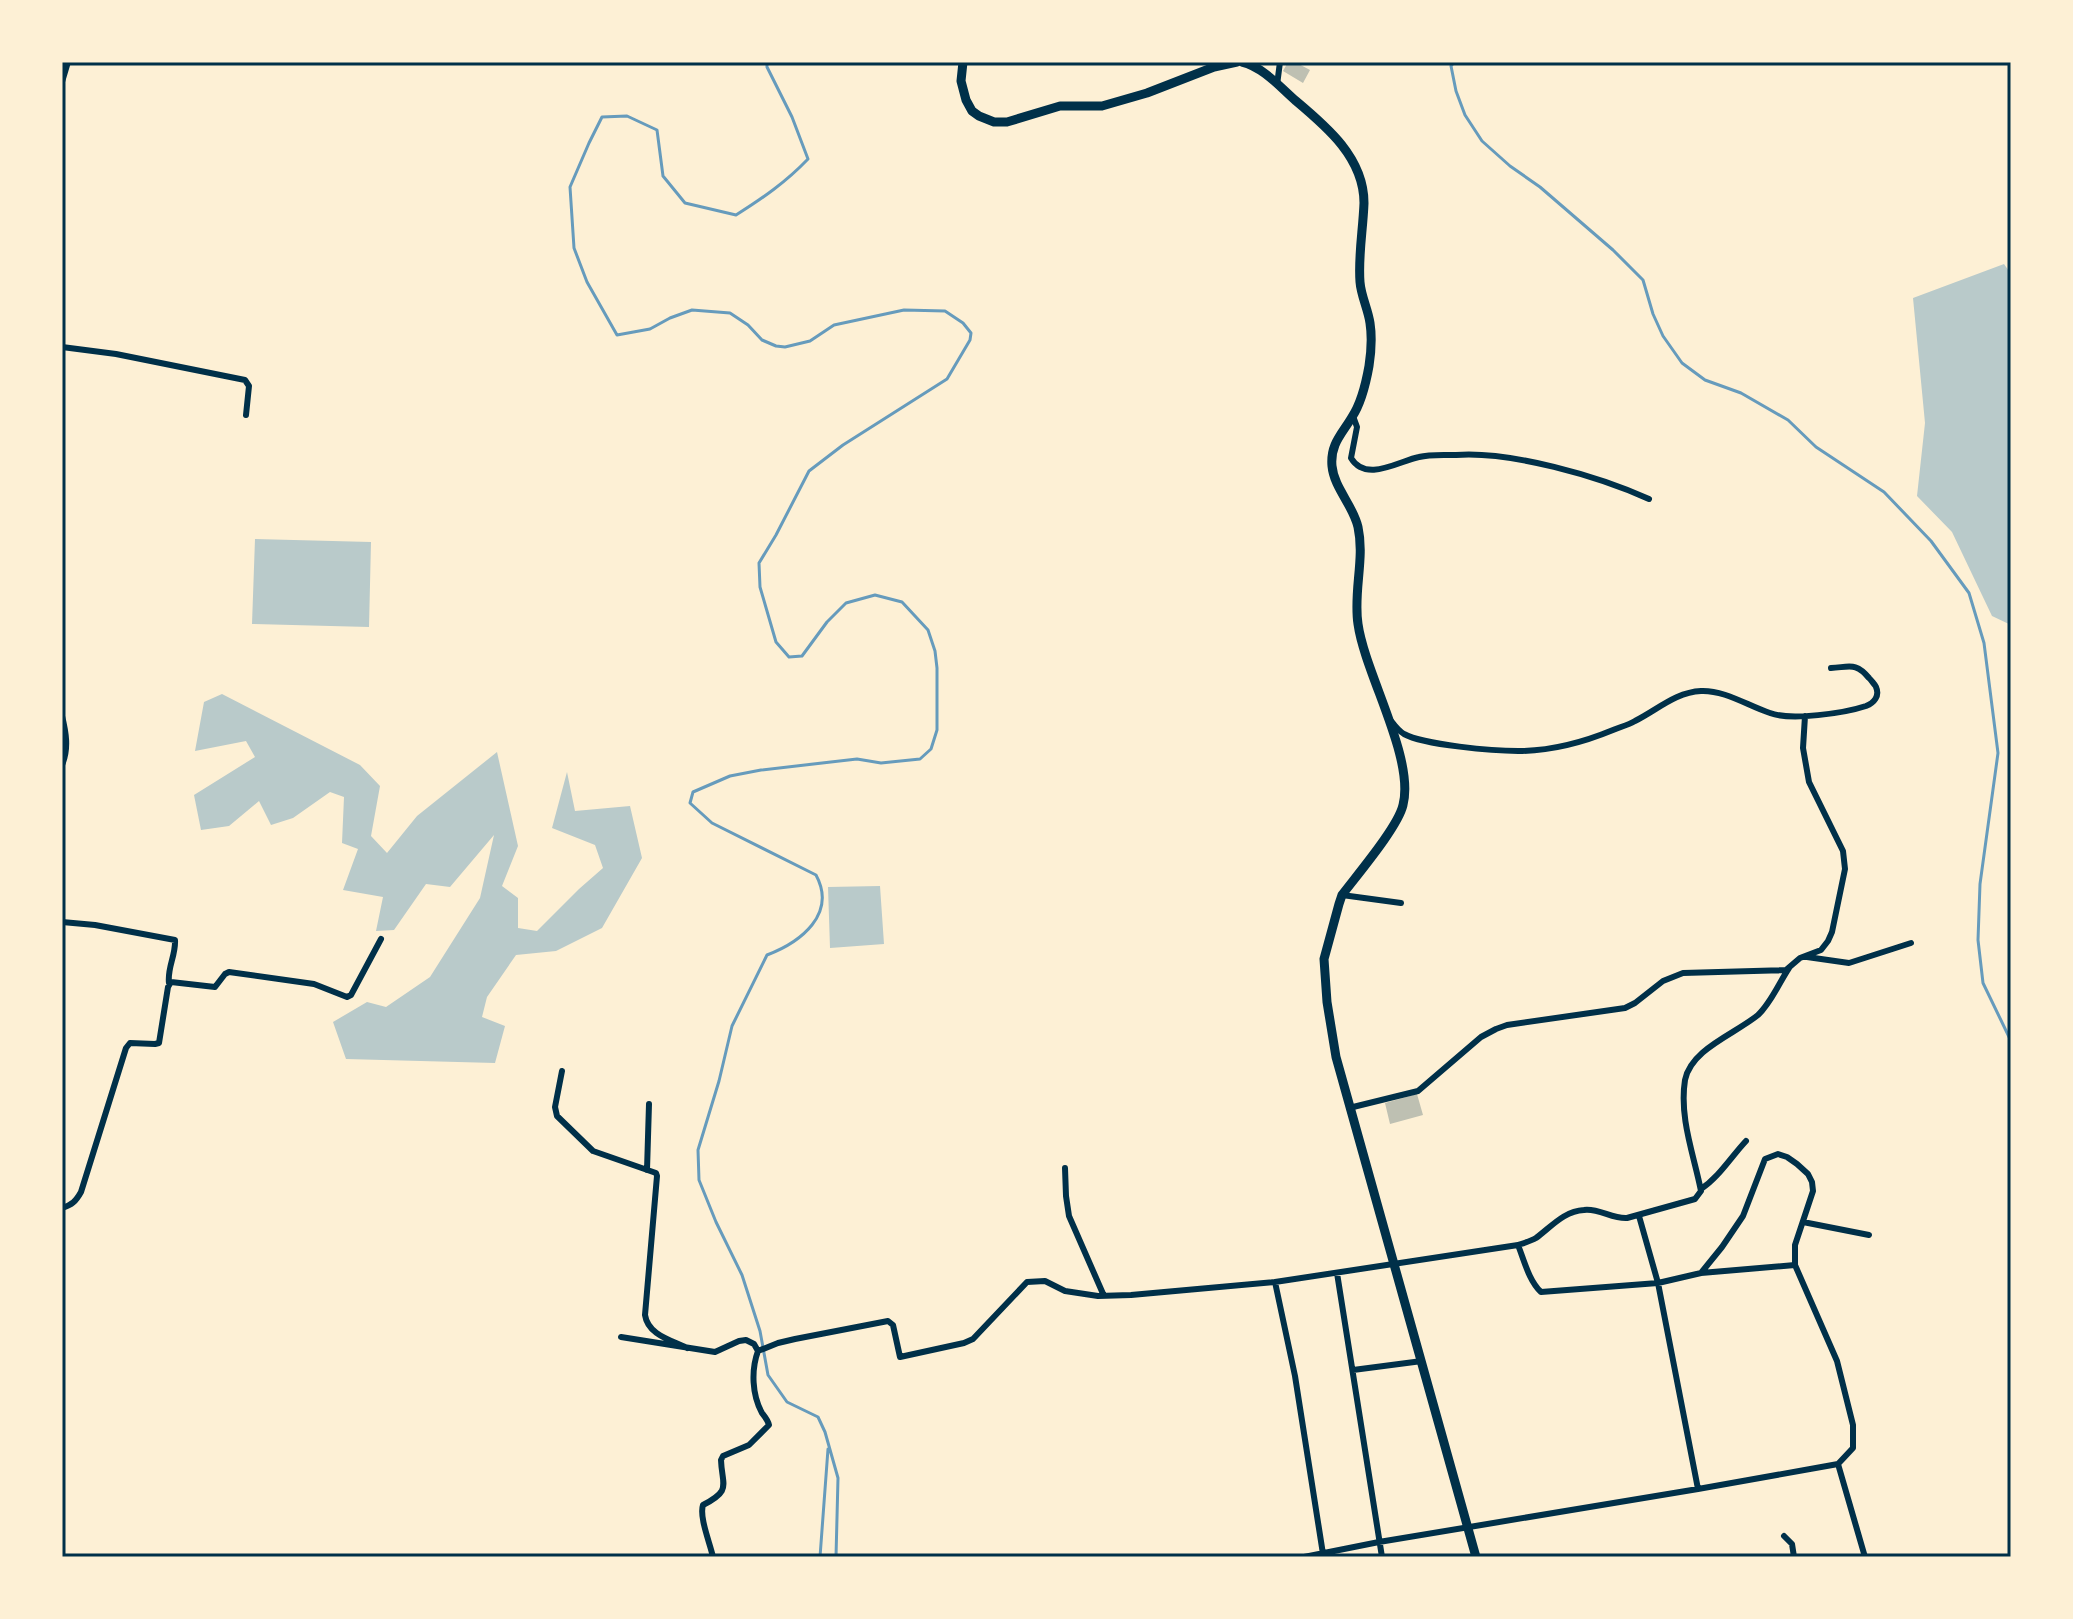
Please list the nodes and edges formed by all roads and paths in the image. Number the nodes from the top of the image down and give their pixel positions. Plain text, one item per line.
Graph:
1 (68, 62) edge
2 (1240, 62) edge
3 (1280, 62) edge
4 (962, 66) edge
5 (62, 82) edge
6 (1277, 85) junction
7 (62, 347) edge
8 (246, 415) dead end
9 (1353, 416) junction
10 (1649, 499) dead end
11 (1831, 668) dead end
12 (62, 716) edge
13 (1387, 716) junction
14 (1805, 716) junction
15 (62, 765) edge
16 (1342, 895) junction
17 (1401, 903) dead end
18 (62, 922) edge
19 (381, 939) dead end
20 (1911, 943) dead end
21 (1804, 956) junction
22 (1789, 968) junction
23 (169, 983) junction
24 (562, 1071) dead end
25 (649, 1104) dead end
26 (1349, 1108) junction
27 (1746, 1141) dead end
28 (1065, 1168) dead end
29 (647, 1170) junction
30 (1701, 1189) junction
31 (62, 1208) edge
32 (1639, 1216) junction
33 (1803, 1222) junction
34 (1869, 1235) dead end
35 (1518, 1245) junction
36 (1393, 1264) junction
37 (1795, 1265) junction
38 (1337, 1273) junction
39 (1701, 1273) junction
40 (1275, 1282) junction
41 (1658, 1283) junction
42 (1104, 1296) junction
43 (621, 1337) dead end
44 (687, 1348) junction
45 (760, 1351) junction
46 (1422, 1361) junction
47 (1353, 1370) junction
48 (1838, 1464) junction
49 (1698, 1489) junction
50 (1468, 1528) junction
51 (1784, 1536) dead end
52 (1379, 1542) junction
53 (1323, 1555) edge
54 (713, 1557) edge
55 (1304, 1557) edge
56 (1382, 1557) edge
57 (1476, 1557) edge
58 (1794, 1557) edge
59 (1865, 1557) edge

1 - 5 street
2 - 4 main road
2 - 6 main road
3 - 6 street
6 - 9 main road
7 - 8 street
9 - 10 street
9 - 13 main road
11 - 14 street
12 - 15 street
13 - 14 street
13 - 16 main road
14 - 21 street
16 - 17 street
16 - 26 main road
18 - 23 street
19 - 23 street
20 - 21 street
21 - 22 street
22 - 26 street
22 - 30 street
23 - 31 street
24 - 29 street
25 - 29 street
26 - 36 main road
27 - 30 street
28 - 42 street
29 - 44 street
30 - 32 street
32 - 35 street
32 - 41 street
33 - 34 street
33 - 37 street
33 - 39 street
35 - 36 street
35 - 41 street
36 - 38 street
36 - 46 main road
37 - 39 street
37 - 48 street
38 - 40 street
38 - 47 street
39 - 41 street
40 - 42 street
40 - 53 street
41 - 49 street
42 - 45 street
43 - 44 street
44 - 45 street
45 - 54 street
46 - 47 street
46 - 50 main road
47 - 52 street
48 - 49 street
48 - 59 street
49 - 50 street
50 - 52 street
50 - 57 main road
51 - 58 street
52 - 53 street
52 - 56 street
53 - 55 street

